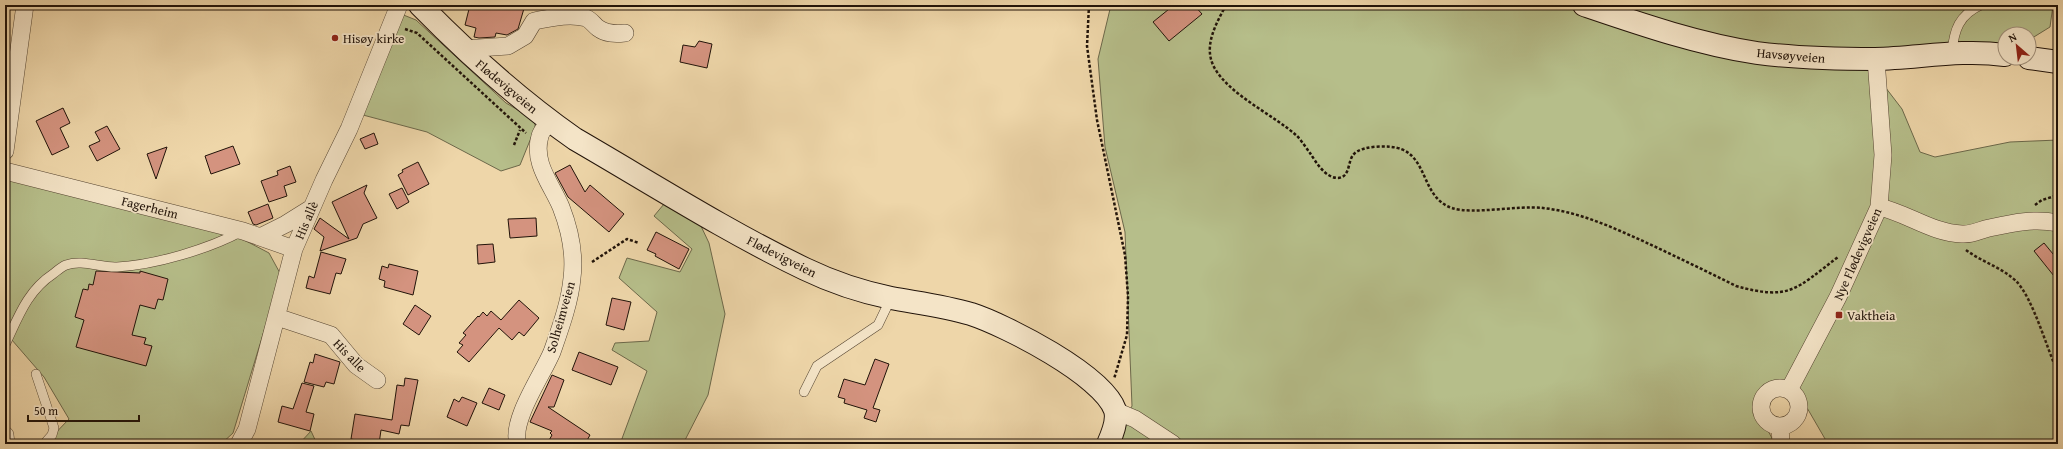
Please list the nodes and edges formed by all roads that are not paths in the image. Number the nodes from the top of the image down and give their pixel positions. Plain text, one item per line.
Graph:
1 (25, 5) edge
2 (399, 5) edge
3 (420, 5) edge
4 (1584, 5) edge
5 (1981, 5) edge
6 (625, 33) dead end
7 (463, 49) junction
8 (1952, 52) junction
9 (1997, 55) edge
10 (1876, 59) junction
11 (2037, 59) edge
12 (2058, 62) edge
13 (545, 128) junction
14 (5, 151) edge
15 (5, 171) edge
16 (1879, 207) junction
17 (310, 209) junction
18 (2058, 223) edge
19 (243, 230) junction
20 (260, 237) junction
21 (294, 249) junction
22 (891, 298) junction
23 (277, 317) junction
24 (5, 345) edge
25 (36, 374) dead end
26 (377, 380) dead end
27 (1789, 390) junction
28 (804, 392) dead end
29 (1112, 404) junction
30 (1780, 426) junction
31 (5, 435) edge
32 (6, 444) edge
33 (44, 444) edge
34 (239, 444) edge
35 (518, 444) edge
36 (1108, 444) edge
37 (1173, 444) edge
38 (1781, 444) edge

1 - 14 street
2 - 17 street, His allè
3 - 7 main road, Flødevigveien
4 - 10 main road, Havsøyveien
5 - 8 lane
6 - 7 street
7 - 13 main road, Flødevigveien
8 - 9 main road, Havsøyveien
8 - 10 main road, Havsøyveien
10 - 16 street, Nye Flødevigveien
11 - 12 main road
13 - 22 main road, Flødevigveien
13 - 35 street, Solheimveien
15 - 19 street, Fagerheim
16 - 18 street
16 - 27 street, Nye Flødevigveien
17 - 20 street
17 - 21 street, His allè
19 - 20 street, Fagerheim
19 - 24 lane
20 - 21 street, Fagerheim
21 - 23 street, His allè
22 - 28 lane
22 - 29 main road, Flødevigveien
23 - 26 street, His alle
23 - 34 street, His allè
25 - 33 lane
27 - 30 street
27 - 30 street
29 - 36 main road
29 - 37 street, Flødevigveien
30 - 38 street
31 - 32 street

